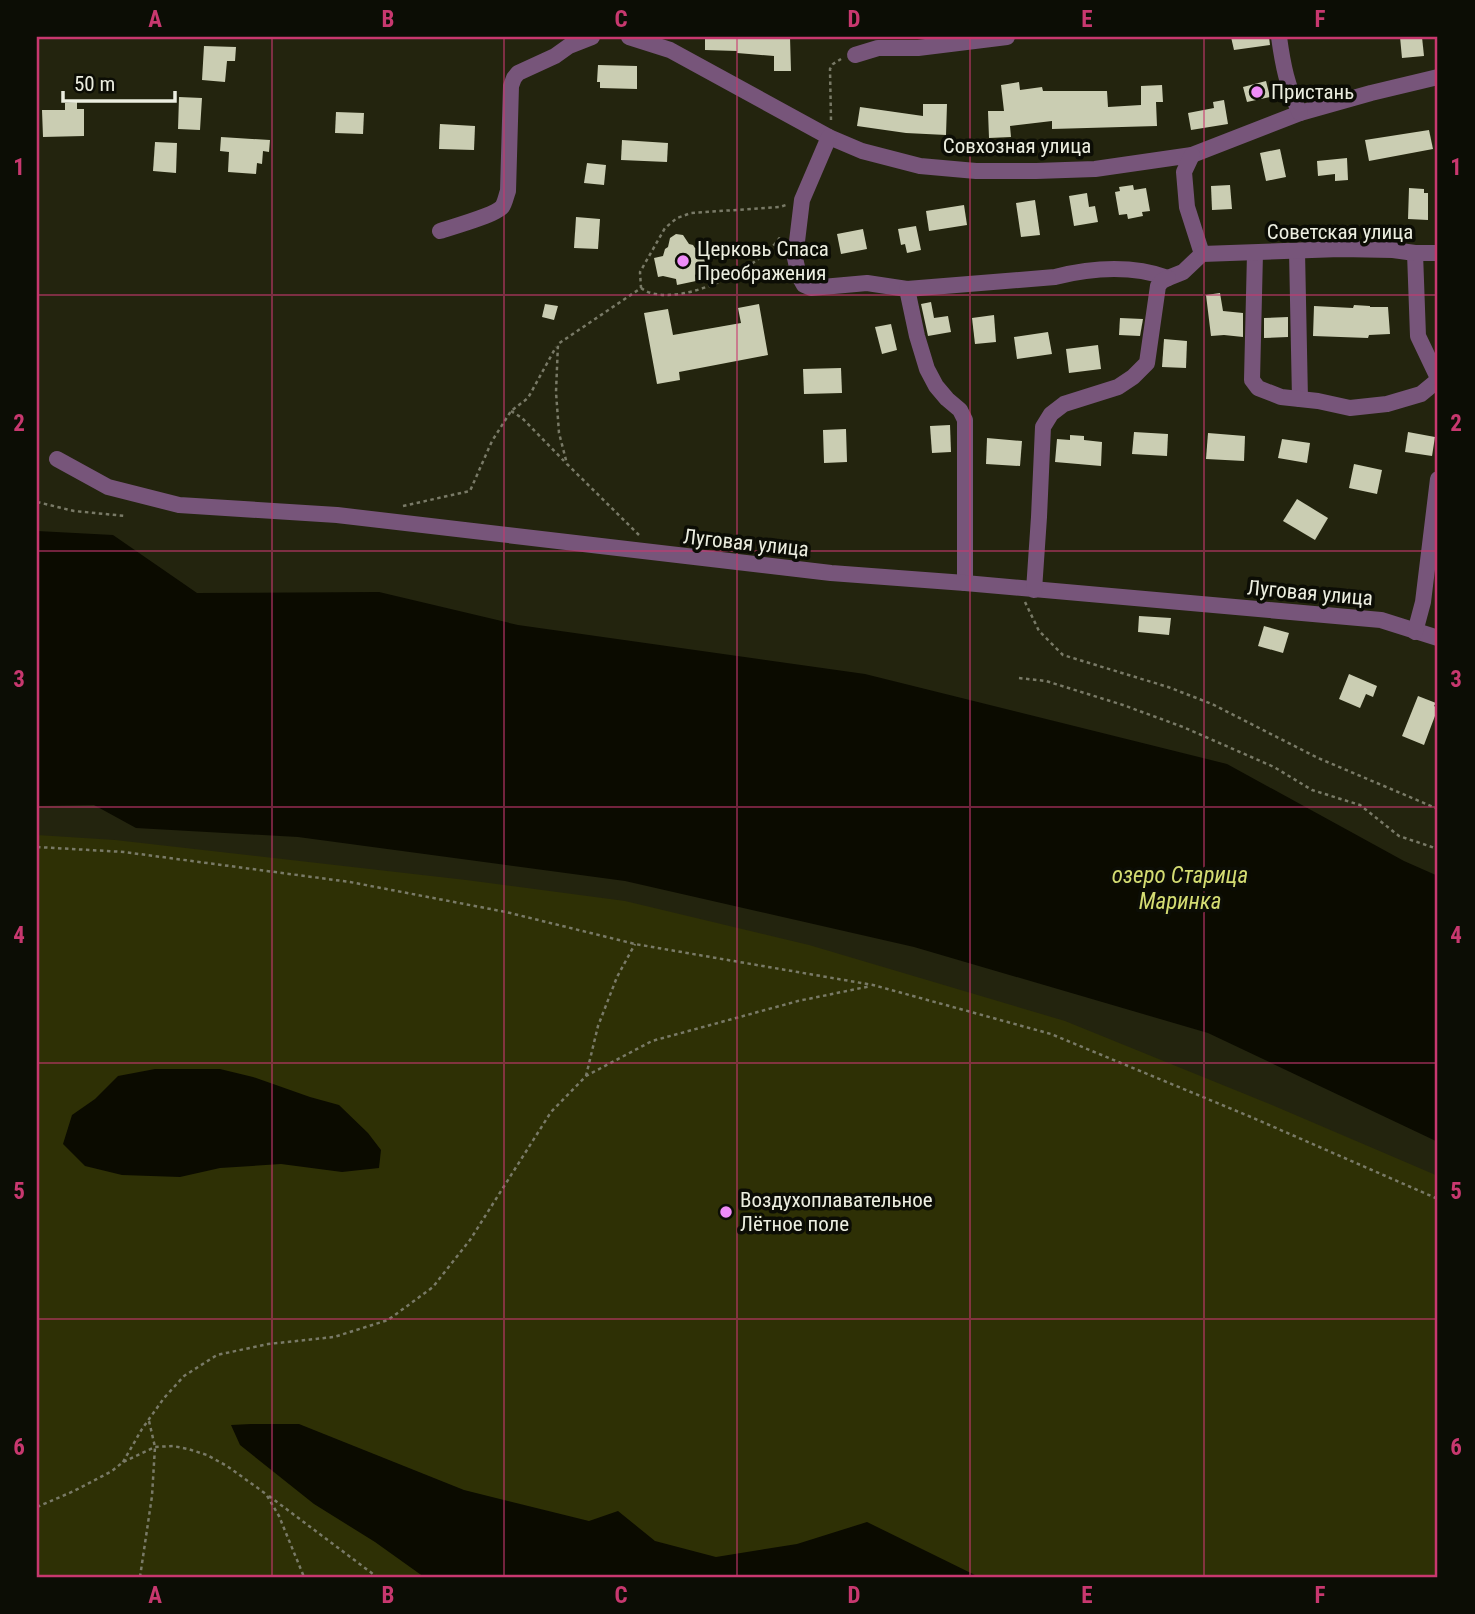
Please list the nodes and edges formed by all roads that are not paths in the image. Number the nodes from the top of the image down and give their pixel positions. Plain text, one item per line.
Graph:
1 (592, 37) edge
2 (629, 37) edge
3 (1007, 37) edge
4 (1279, 37) edge
5 (670, 43) edge
6 (855, 55) road end
7 (1438, 76) edge
8 (1300, 113) junction
9 (829, 137) junction
10 (1192, 155) junction
11 (440, 231) dead end
12 (1297, 251) junction
13 (1249, 252) junction
14 (1415, 253) junction
15 (1202, 254) junction
16 (1438, 254) edge
17 (1168, 278) junction
18 (907, 289) junction
19 (1438, 379) edge
20 (1300, 399) junction
21 (57, 459) dead end
22 (1438, 478) edge
23 (965, 583) junction
24 (1027, 589) junction
25 (1415, 632) junction
26 (1438, 638) edge

1 - 11 street
2 - 5 street, Совхозная улица
3 - 6 street
4 - 8 street
5 - 9 street, Совхозная улица
7 - 8 street, Совхозная улица
8 - 10 street, Совхозная улица
9 - 10 street, Совхозная улица
9 - 18 street
10 - 15 street
12 - 13 street, Советская улица
12 - 14 street, Советская улица
12 - 20 street
13 - 15 street, Советская улица
13 - 20 street
14 - 16 street, Советская улица
14 - 19 street
15 - 17 street
17 - 18 street
17 - 24 street
18 - 23 street
19 - 20 street
21 - 23 street, Луговая улица
22 - 25 street
23 - 24 street, Луговая улица
24 - 25 street, Луговая улица
25 - 26 street, Луговая улица

